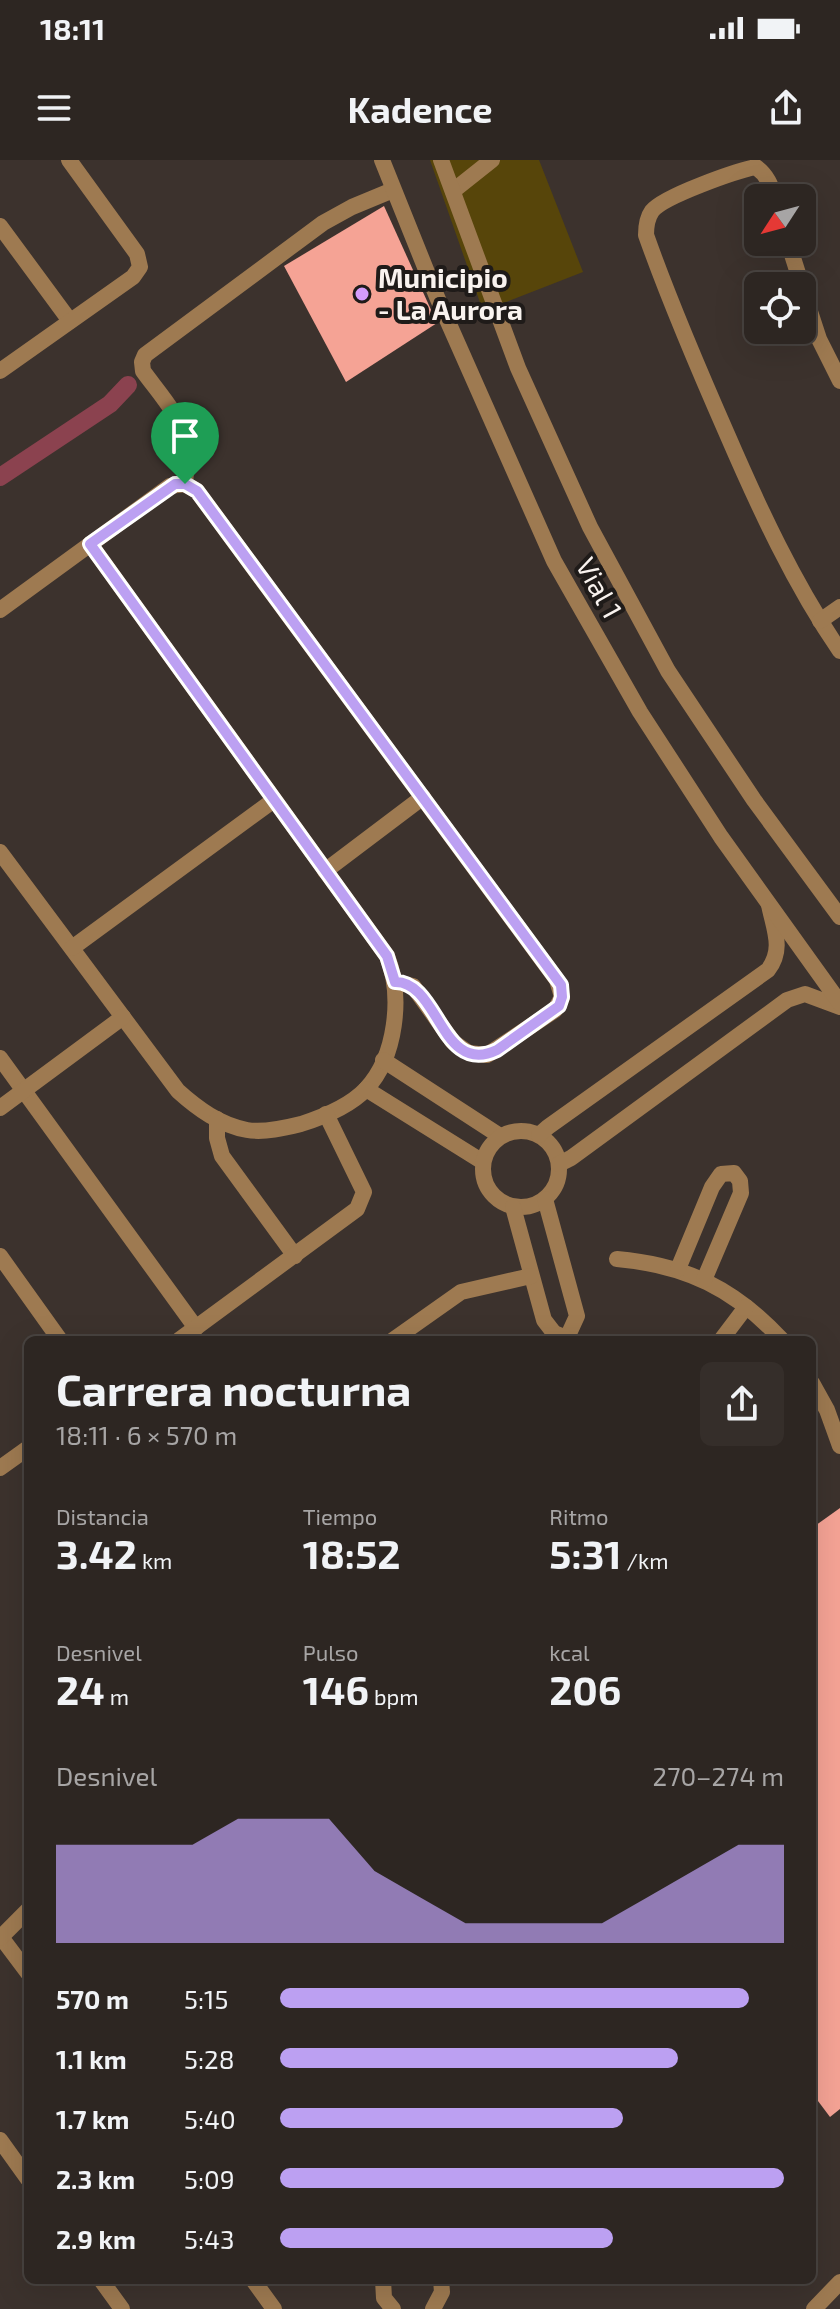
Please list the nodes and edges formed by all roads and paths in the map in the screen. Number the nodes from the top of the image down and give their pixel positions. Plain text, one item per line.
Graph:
1 (69, 160) edge
2 (382, 160) edge
3 (441, 160) edge
4 (492, 160) edge
5 (770, 184) edge
6 (393, 190) junction
7 (453, 191) junction
8 (0, 226) edge
9 (70, 321) junction
10 (816, 330) edge
11 (0, 371) edge
12 (840, 381) edge
13 (185, 484) junction
14 (90, 544) junction
15 (840, 607) edge
16 (0, 610) edge
17 (820, 621) junction
18 (840, 651) edge
19 (423, 797) junction
20 (274, 800) junction
21 (0, 852) edge
22 (325, 871) junction
23 (769, 905) junction
24 (840, 917) edge
25 (72, 948) junction
26 (395, 982) junction
27 (840, 1005) edge
28 (123, 1017) junction
29 (0, 1058) edge
30 (383, 1060) junction
31 (366, 1089) junction
32 (24, 1091) junction
33 (0, 1108) edge
34 (326, 1114) junction
35 (217, 1119) junction
36 (539, 1135) junction
37 (500, 1136) junction
38 (483, 1162) junction
39 (559, 1164) junction
40 (545, 1199) junction
41 (513, 1207) junction
42 (0, 1256) edge
43 (295, 1256) junction
44 (617, 1259) dead end
45 (678, 1269) junction
46 (531, 1276) junction
47 (704, 1280) junction
48 (746, 1307) junction
49 (196, 1328) junction
50 (57, 1336) edge
51 (185, 1336) edge
52 (399, 1336) edge
53 (559, 1336) edge
54 (567, 1336) edge
55 (724, 1336) edge
56 (778, 1336) edge
57 (816, 1390) edge
58 (840, 1446) edge
59 (24, 1450) edge
60 (2, 1463) edge
61 (24, 1914) edge
62 (1, 1938) edge
63 (24, 1968) edge
64 (0, 2140) edge
65 (24, 2173) edge
66 (840, 2282) edge
67 (104, 2284) edge
68 (256, 2284) edge
69 (382, 2284) edge
70 (441, 2284) edge
71 (387, 2307) edge
72 (122, 2309) edge
73 (274, 2309) edge
74 (433, 2309) edge
75 (814, 2309) edge

1 - 9 street
2 - 6 street, Vial 1
3 - 7 street, Vial 1
4 - 7 street
5 - 17 street
6 - 13 street
6 - 23 street, Vial 1
7 - 24 street, Vial 1
8 - 9 street
9 - 11 street
10 - 12 street
13 - 14 street
13 - 19 street
14 - 16 street
14 - 20 street
15 - 17 street
17 - 18 street
19 - 22 street
19 - 26 street
20 - 22 street
20 - 25 street
21 - 25 street
22 - 26 street
23 - 27 street, Vial 1
23 - 36 street
25 - 28 street
26 - 30 street
27 - 39 street
28 - 32 street
28 - 35 street
29 - 32 street
30 - 31 street
30 - 37 street
31 - 34 street
31 - 38 street
32 - 33 street
32 - 49 street
34 - 35 street
34 - 43 street
35 - 43 street
36 - 37 street
36 - 39 street
37 - 38 street
38 - 41 street
39 - 40 street
40 - 41 street
40 - 54 street
41 - 46 street
42 - 50 street
43 - 49 street
44 - 45 street
45 - 47 street
45 - 47 street
46 - 52 street
46 - 53 street
47 - 48 street
48 - 55 street
48 - 56 street
49 - 51 street
57 - 58 street
59 - 60 street
61 - 62 street
62 - 63 street
64 - 65 street
66 - 75 street
67 - 72 street
68 - 73 street
69 - 71 street
70 - 74 street

